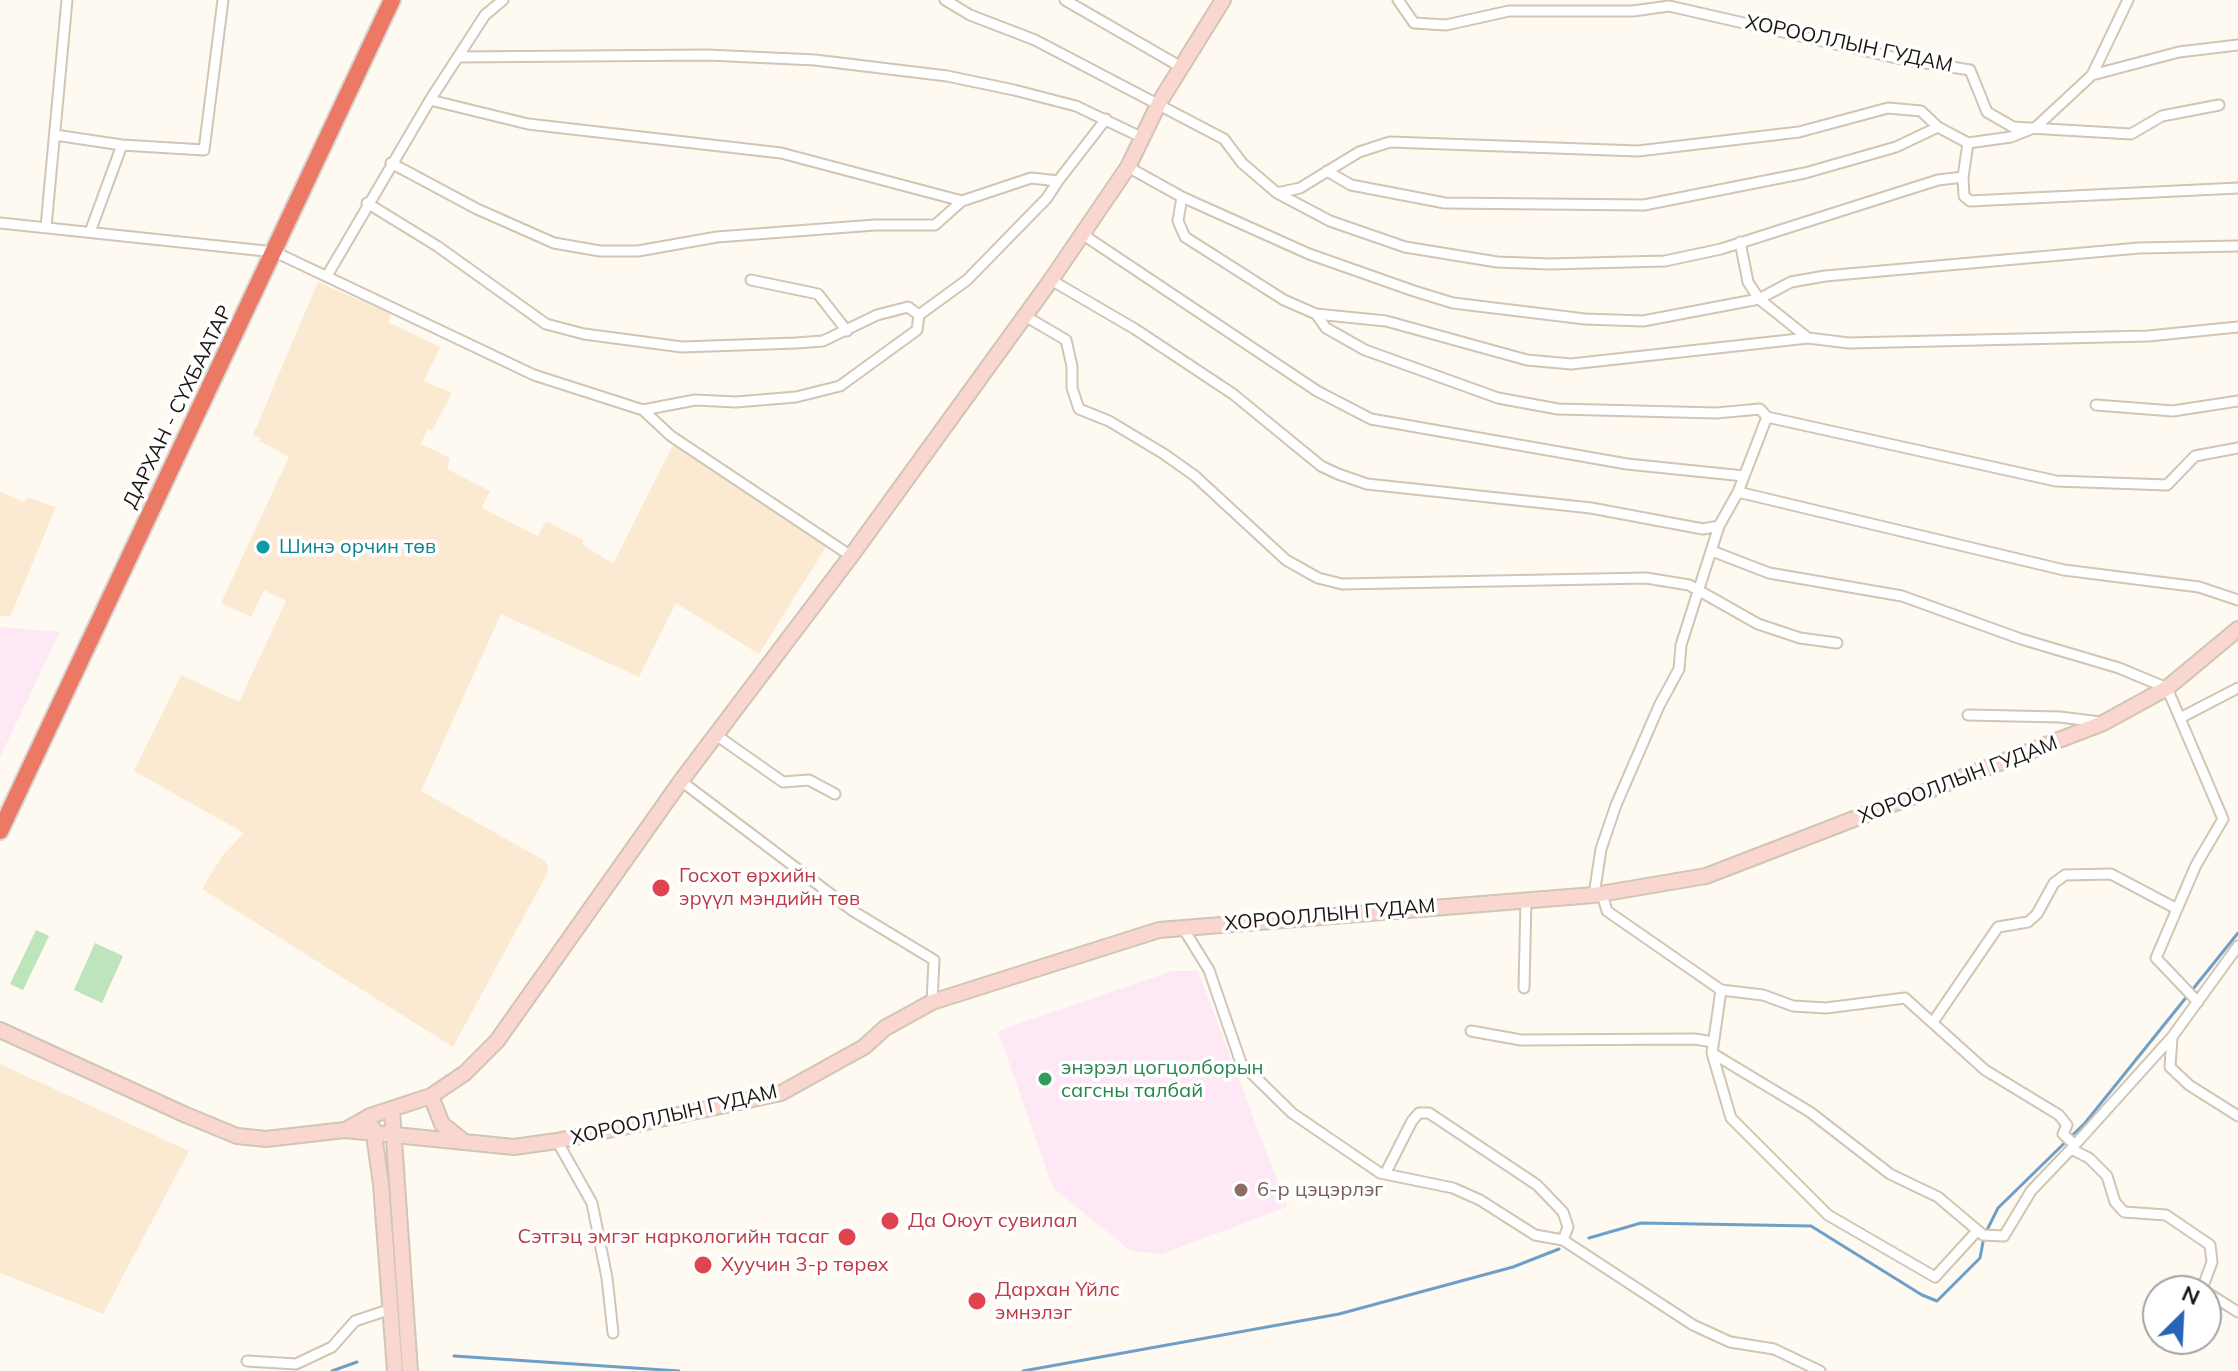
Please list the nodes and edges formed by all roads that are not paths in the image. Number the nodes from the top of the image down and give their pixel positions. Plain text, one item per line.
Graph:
1 (67, 0) edge
2 (223, 0) edge
3 (392, 0) edge
4 (503, 0) edge
5 (945, 0) edge
6 (1065, 0) edge
7 (1223, 0) edge
8 (1398, 0) edge
9 (2128, 0) edge
10 (1509, 6) edge
11 (2238, 45) edge
12 (458, 57) junction
13 (1181, 67) junction
14 (2092, 75) junction
15 (430, 100) junction
16 (1159, 103) junction
17 (2219, 105) dead end
18 (1106, 119) junction
19 (1938, 127) junction
20 (2036, 127) junction
21 (55, 135) junction
22 (1143, 138) junction
23 (1968, 143) junction
24 (122, 145) junction
25 (391, 163) junction
26 (1128, 167) junction
27 (1327, 171) junction
28 (1963, 177) junction
29 (1058, 181) junction
30 (2238, 188) edge
31 (1277, 193) junction
32 (1182, 197) junction
33 (962, 201) junction
34 (367, 203) junction
35 (0, 223) edge
36 (46, 227) junction
37 (90, 232) junction
38 (1082, 234) junction
39 (1740, 242) junction
40 (2238, 246) edge
41 (275, 252) junction
42 (328, 274) junction
43 (751, 280) dead end
44 (1051, 280) junction
45 (1759, 299) junction
46 (1316, 314) junction
47 (919, 315) junction
48 (1025, 316) junction
49 (2238, 327) edge
50 (847, 331) junction
51 (1808, 338) junction
52 (2238, 401) edge
53 (2096, 405) dead end
54 (643, 410) junction
55 (1767, 417) junction
56 (2238, 448) edge
57 (1744, 476) junction
58 (1738, 492) junction
59 (1719, 526) junction
60 (1712, 551) junction
61 (851, 556) junction
62 (1697, 589) junction
63 (2238, 600) edge
64 (2238, 629) edge
65 (1837, 643) dead end
66 (2167, 688) junction
67 (2238, 688) edge
68 (1968, 715) dead end
69 (2182, 717) junction
70 (2103, 723) junction
71 (716, 735) junction
72 (681, 781) junction
73 (835, 794) dead end
74 (0, 831) edge
75 (1598, 894) junction
76 (1526, 899) junction
77 (2177, 909) junction
78 (1183, 928) junction
79 (2238, 946) edge
80 (1524, 988) dead end
81 (1721, 990) junction
82 (932, 1002) junction
83 (2198, 1002) junction
84 (1933, 1022) junction
85 (0, 1030) edge
86 (1471, 1031) dead end
87 (2172, 1037) junction
88 (1713, 1042) junction
89 (1712, 1053) junction
90 (431, 1096) junction
91 (392, 1111) junction
92 (370, 1116) junction
93 (2238, 1116) edge
94 (345, 1130) junction
95 (395, 1133) junction
96 (375, 1135) junction
97 (557, 1141) junction
98 (466, 1143) junction
99 (2073, 1147) junction
100 (1385, 1174) junction
101 (1977, 1231) junction
102 (1563, 1240) junction
103 (2207, 1275) edge
104 (391, 1309) junction
105 (613, 1333) dead end
106 (247, 1361) dead end
107 (395, 1371) edge
108 (410, 1371) edge
109 (1820, 1371) edge

1 - 21 street
2 - 24 street
3 - 41 highway, ДАРХАН - СҮХБААТАР
4 - 12 street
5 - 16 street
6 - 13 street
7 - 13 main road
8 - 10 street
9 - 14 street
10 - 20 street, ХОРООЛЛЫН ГУДАМ
11 - 14 street
12 - 15 street
12 - 18 street
13 - 16 main road
14 - 20 street
15 - 25 street
15 - 33 street
16 - 22 main road
16 - 31 street
17 - 20 street, ХОРООЛЛЫН ГУДАМ
18 - 22 street
18 - 29 street
19 - 23 street
19 - 27 street
19 - 27 street
20 - 23 street
21 - 24 street
21 - 36 street
22 - 26 main road
23 - 28 street
24 - 37 street
25 - 33 street
25 - 34 street
26 - 32 street
26 - 38 main road
27 - 31 street
28 - 30 street
28 - 39 street
29 - 33 street
29 - 47 street
31 - 39 street
32 - 45 street
32 - 46 street
34 - 42 street
34 - 50 street
35 - 36 street
36 - 37 street
37 - 41 street
38 - 44 main road
38 - 57 street
39 - 45 street
40 - 45 street
41 - 42 street
41 - 74 highway, ДАРХАН - СҮХБААТАР
42 - 54 street
43 - 50 street
44 - 48 main road
44 - 59 street
45 - 51 street
46 - 51 street
46 - 55 street
47 - 50 street
47 - 54 street
48 - 61 main road
48 - 62 street
49 - 51 street
52 - 53 street
54 - 61 street
55 - 56 street
55 - 57 street
57 - 58 street
58 - 59 street
58 - 63 street
59 - 60 street
60 - 62 street
60 - 66 street
61 - 71 main road
62 - 65 street
62 - 75 street
64 - 66 main road, ХОРООЛЛЫН ГУДАМ
66 - 69 street
66 - 70 main road, ХОРООЛЛЫН ГУДАМ
67 - 69 street
68 - 70 street
69 - 77 street
70 - 75 main road, ХОРООЛЛЫН ГУДАМ
71 - 72 main road
71 - 73 street
72 - 82 street
72 - 90 main road
75 - 76 main road, ХОРООЛЛЫН ГУДАМ
75 - 81 street
76 - 78 main road, ХОРООЛЛЫН ГУДАМ
76 - 80 street
77 - 83 street
77 - 84 street
78 - 82 main road, ХОРООЛЛЫН ГУДАМ
78 - 100 street
79 - 83 street
81 - 84 street
81 - 88 street
82 - 97 main road, ХОРООЛЛЫН ГУДАМ
83 - 87 street
84 - 99 street
85 - 94 main road
86 - 88 street
87 - 93 street
87 - 99 street
88 - 89 street
89 - 101 street
89 - 101 street
90 - 91 main road
90 - 98 main road
91 - 92 main road
91 - 95 main road
92 - 94 main road
92 - 96 main road
94 - 96 main road, ХОРООЛЛЫН ГУДАМ
95 - 96 main road, ХОРООЛЛЫН ГУДАМ
95 - 98 main road, ХОРООЛЛЫН ГУДАМ
95 - 108 main road
96 - 104 main road
97 - 98 main road, ХОРООЛЛЫН ГУДАМ
97 - 105 street
99 - 101 street
99 - 103 street
100 - 102 street
100 - 102 street
102 - 109 street
104 - 106 street
104 - 107 main road

